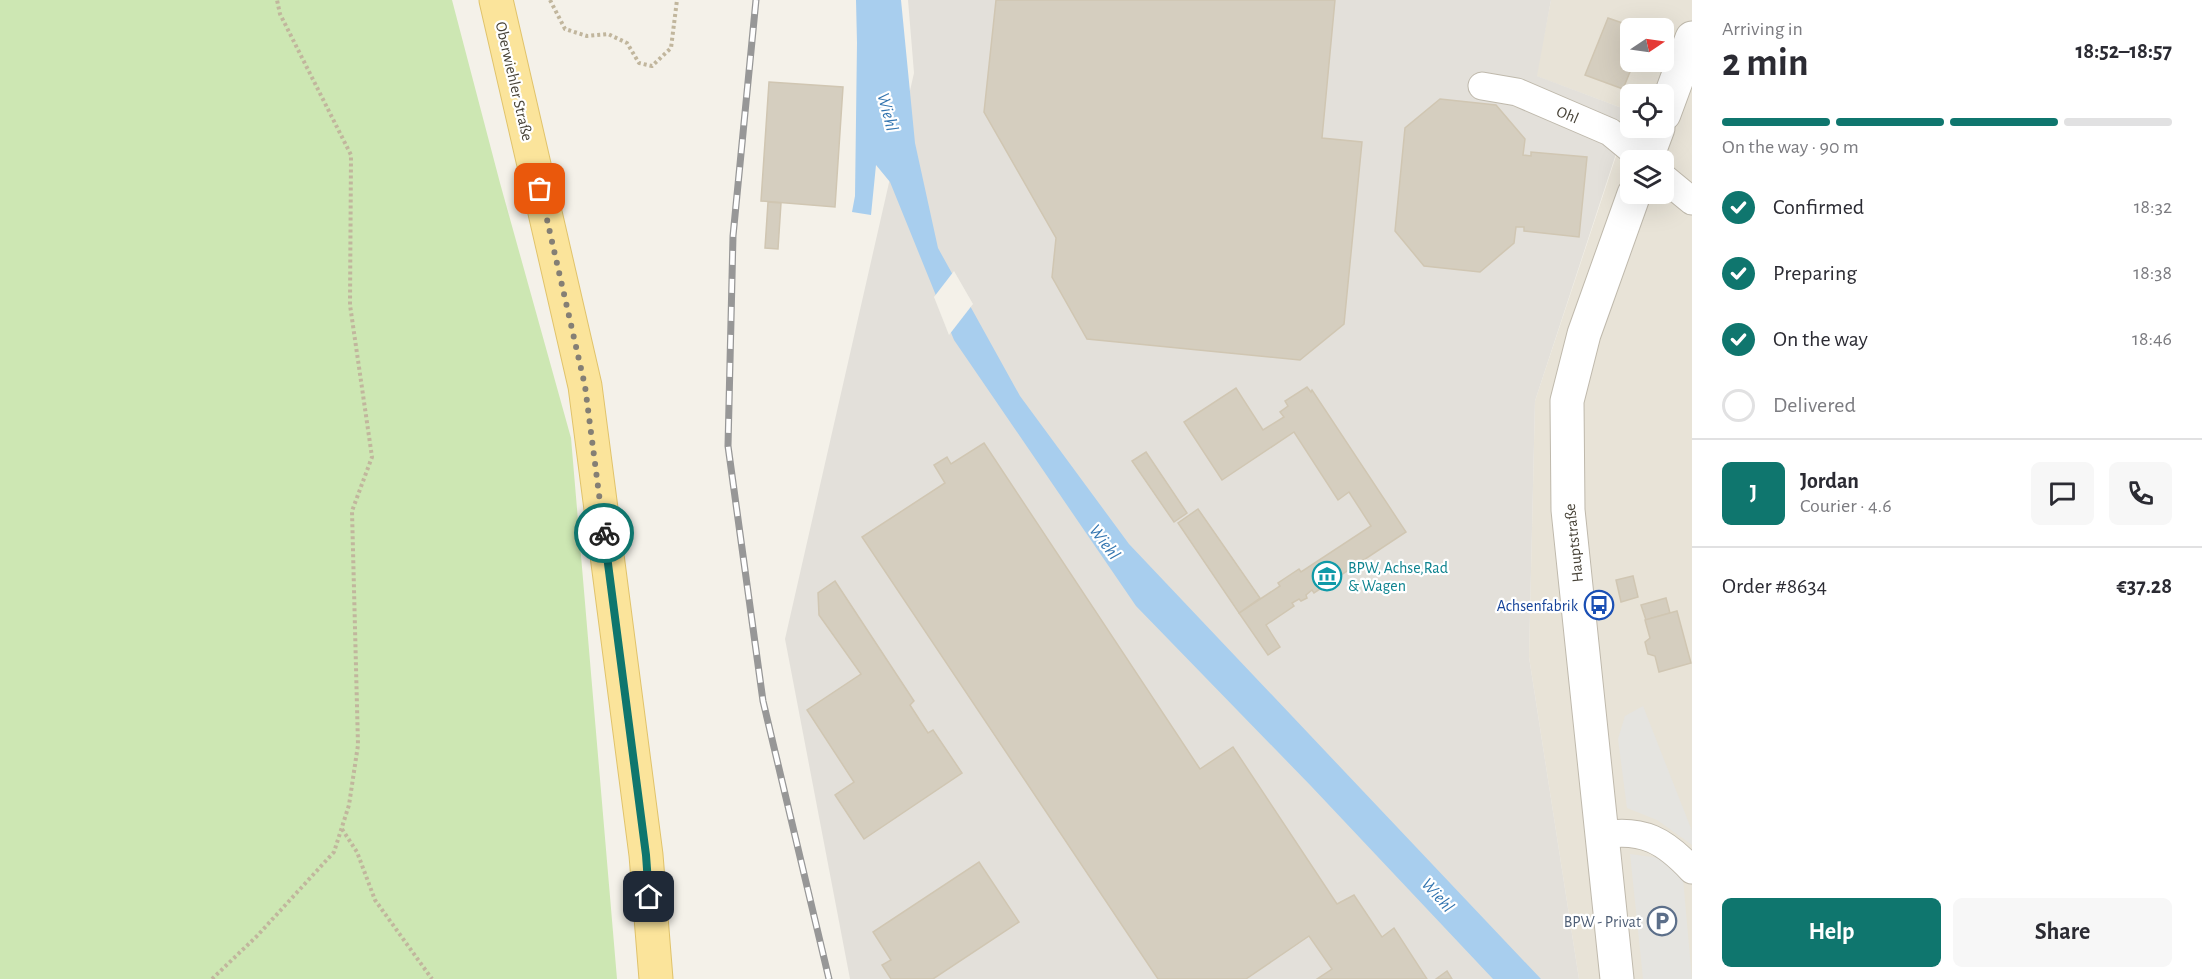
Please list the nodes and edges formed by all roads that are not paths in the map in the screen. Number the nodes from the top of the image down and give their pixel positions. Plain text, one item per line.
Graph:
1 (499, 0) edge
2 (1692, 38) edge
3 (1482, 86) dead end
4 (1674, 87) edge
5 (1632, 150) edge
6 (1674, 186) edge
7 (1692, 201) edge
8 (1630, 204) edge
9 (1602, 835) junction
10 (1692, 870) edge
11 (656, 979) edge
12 (1617, 979) edge

1 - 11 main road, Oberwiehler Straße
2 - 4 street
3 - 5 street, Ohl
6 - 7 street
8 - 9 street, Hauptstraße
9 - 10 street
9 - 12 street, Hauptstraße

